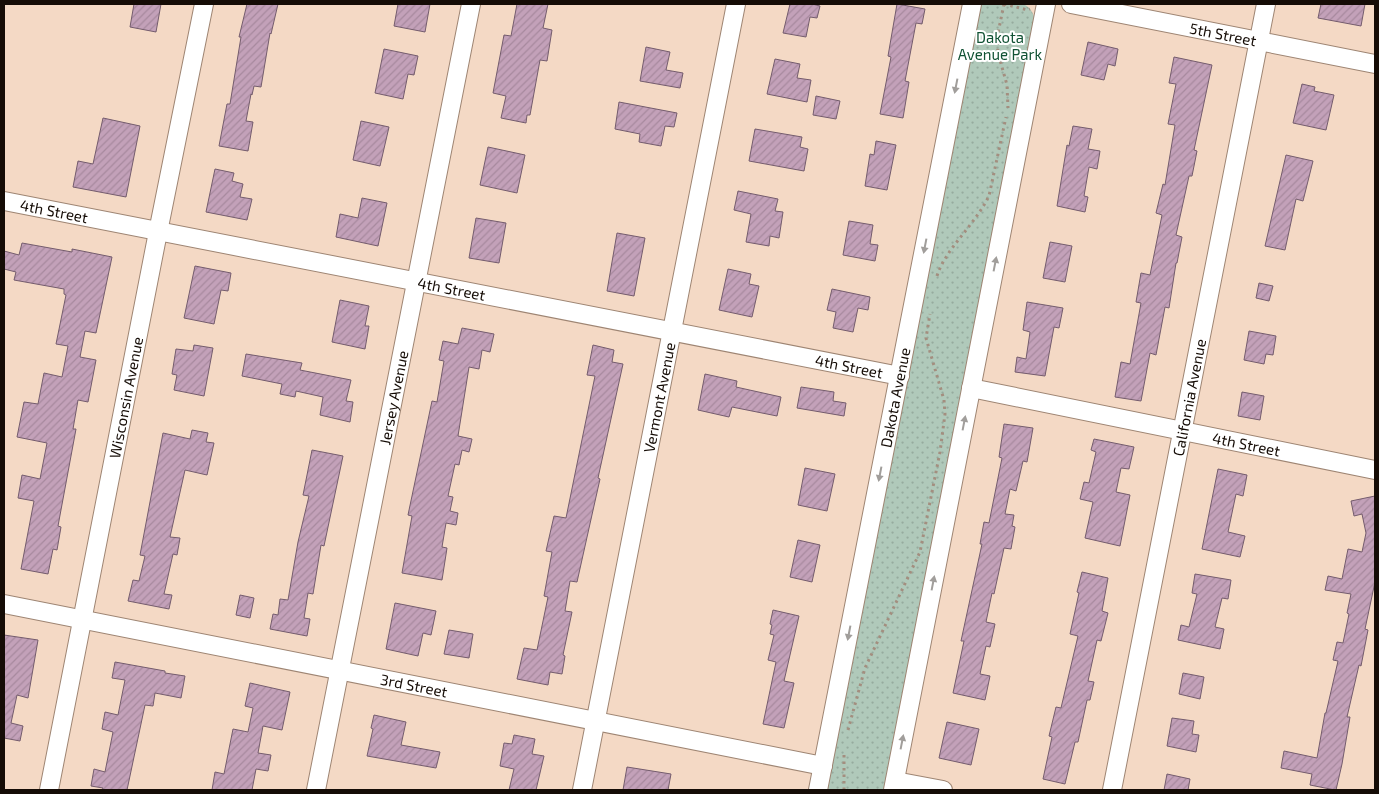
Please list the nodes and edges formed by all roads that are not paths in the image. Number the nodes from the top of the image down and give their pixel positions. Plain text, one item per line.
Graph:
1 (204, 4) edge
2 (471, 4) edge
3 (736, 4) edge
4 (972, 4) edge
5 (1046, 4) edge
6 (1071, 4) edge
7 (1266, 4) edge
8 (1259, 41) junction
9 (1375, 64) edge
10 (4, 201) edge
11 (158, 232) junction
12 (415, 281) junction
13 (671, 332) junction
14 (900, 376) junction
15 (971, 388) junction
16 (1183, 431) junction
17 (1375, 470) edge
18 (4, 604) edge
19 (82, 620) junction
20 (339, 670) junction
21 (596, 721) junction
22 (823, 766) junction
23 (894, 785) edge
24 (49, 790) edge
25 (316, 790) edge
26 (582, 790) edge
27 (818, 790) edge
28 (943, 790) edge
29 (1112, 790) edge

1 - 11 street, Wisconsin Avenue
2 - 12 street, Jersey Avenue
3 - 13 street, Vermont Avenue
4 -> 14 street, Dakota Avenue
15 -> 5 street
6 - 8 street, 5th Street
7 - 8 street, California Avenue
8 - 9 street, 5th Street
8 - 16 street, California Avenue
10 - 11 street, 4th Street
11 - 12 street, 4th Street
11 - 19 street, Wisconsin Avenue
12 - 13 street, 4th Street
12 - 20 street, Jersey Avenue
13 - 14 street, 4th Street
13 - 21 street, Vermont Avenue
14 -> 22 street, Dakota Avenue
15 - 16 street, 4th Street
23 -> 15 street
16 - 17 street, 4th Street
16 - 29 street, California Avenue
18 - 19 street, 3rd Street
19 - 20 street, 3rd Street
19 - 24 street, Wisconsin Avenue
20 - 21 street, 3rd Street
20 - 25 street, Jersey Avenue
21 - 22 street, 3rd Street
21 - 26 street, Vermont Avenue
22 - 27 street, Dakota Avenue
23 - 28 street

